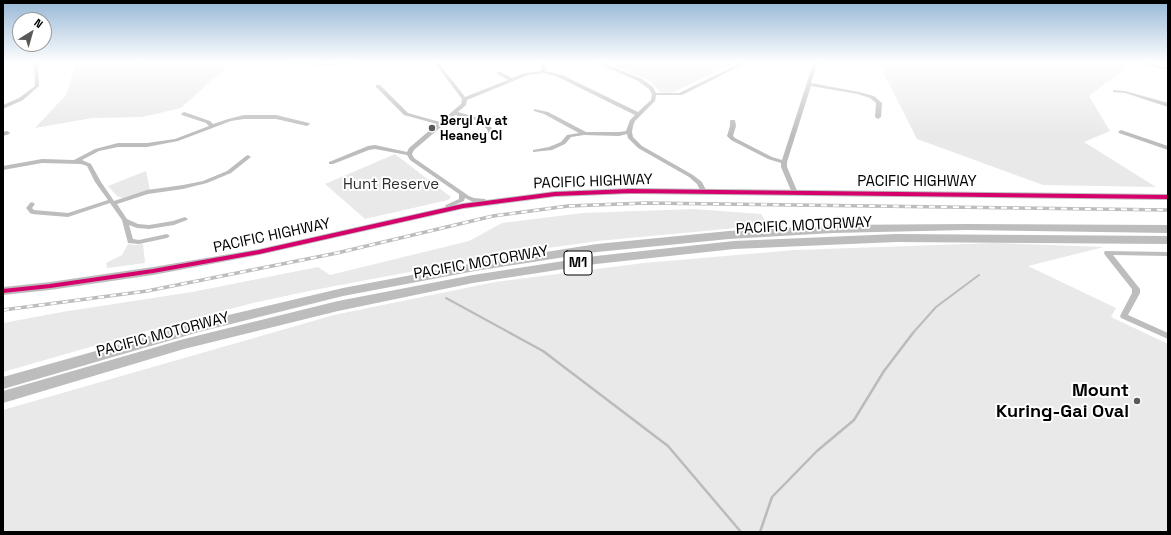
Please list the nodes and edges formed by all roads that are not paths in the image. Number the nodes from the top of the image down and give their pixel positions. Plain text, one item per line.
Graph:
1 (36, 87) edge
2 (379, 87) edge
3 (456, 87) edge
4 (494, 87) edge
5 (583, 87) edge
6 (650, 87) edge
7 (695, 87) edge
8 (808, 87) edge
9 (825, 87) edge
10 (1115, 91) dead end
11 (654, 94) junction
12 (464, 99) junction
13 (1168, 105) edge
14 (3, 106) edge
15 (536, 110) dead end
16 (455, 113) junction
17 (184, 114) dead end
18 (639, 114) junction
19 (878, 117) dead end
20 (732, 121) dead end
21 (307, 124) dead end
22 (441, 124) junction
23 (213, 126) junction
24 (629, 132) junction
25 (1121, 132) dead end
26 (491, 134) dead end
27 (585, 134) junction
28 (1168, 148) edge
29 (535, 151) dead end
30 (409, 154) junction
31 (248, 157) dead end
32 (76, 161) junction
33 (331, 162) dead end
34 (784, 162) junction
35 (3, 168) edge
36 (703, 189) junction
37 (794, 191) junction
38 (1168, 193) edge
39 (462, 194) junction
40 (1168, 197) edge
41 (483, 200) junction
42 (112, 202) junction
43 (32, 204) dead end
44 (448, 206) junction
45 (185, 219) dead end
46 (125, 220) junction
47 (1168, 229) edge
48 (167, 236) dead end
49 (1168, 240) edge
50 (1168, 254) edge
51 (3, 288) edge
52 (3, 291) edge
53 (1168, 336) edge
54 (3, 383) edge
55 (3, 398) edge

1 - 14 street
2 - 22 street
3 - 12 street
4 - 12 street
5 - 18 street
6 - 11 street
7 - 11 street
8 - 34 street
9 - 19 street
10 - 13 street
11 - 18 street
12 - 16 street
15 - 27 street
16 - 22 street
16 - 26 street
17 - 23 street
18 - 24 street
20 - 34 street
21 - 23 street
22 - 30 street
23 - 32 street
24 - 27 street
24 - 36 street
25 - 28 street
27 - 29 street
30 - 33 street
30 - 39 street
31 - 42 street
32 - 35 street
32 - 42 street
34 - 37 street
36 - 37 main road, PACIFIC HIGHWAY
36 - 41 main road, PACIFIC HIGHWAY
36 - 52 main road, PACIFIC HIGHWAY
37 - 38 main road, PACIFIC HIGHWAY
37 - 40 main road, PACIFIC HIGHWAY
39 - 41 street
39 - 44 street
41 - 44 main road, PACIFIC HIGHWAY
42 - 43 street
42 - 46 street
44 - 51 main road, PACIFIC HIGHWAY
45 - 46 street
46 - 48 street
47 - 54 highway, PACIFIC MOTORWAY / M1
49 - 55 highway, PACIFIC MOTORWAY / M1
50 - 53 street

